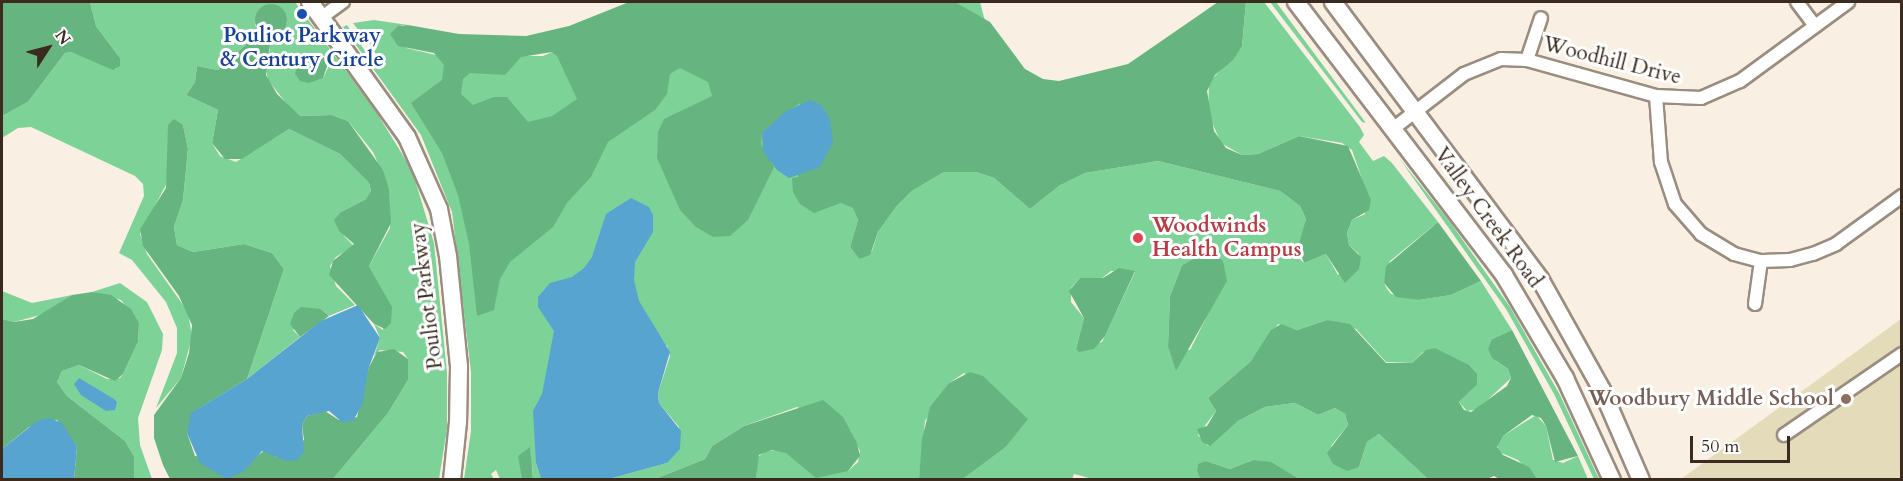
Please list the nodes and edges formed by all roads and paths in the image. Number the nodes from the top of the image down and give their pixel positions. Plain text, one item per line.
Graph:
1 (310, 2) edge
2 (344, 2) edge
3 (1296, 2) edge
4 (1333, 2) edge
5 (1797, 2) edge
6 (1848, 2) edge
7 (322, 17) junction
8 (1541, 18) dead end
9 (1815, 26) junction
10 (1527, 60) junction
11 (1656, 96) junction
12 (1416, 110) junction
13 (1394, 128) junction
14 (1902, 196) edge
15 (1761, 261) junction
16 (1755, 304) dead end
17 (1902, 354) edge
18 (1784, 435) dead end
19 (452, 480) edge
20 (1612, 480) edge
21 (1641, 480) edge

1 - 7 main road, Pouliot Parkway
2 - 7 street
3 - 13 main road, Valley Creek Road
4 - 12 main road, Valley Creek Road
5 - 9 street
6 - 9 street, Woodhill Drive
7 - 19 main road, Pouliot Parkway
8 - 10 street
9 - 11 street, Woodhill Drive
10 - 11 street, Woodhill Drive
10 - 12 street, Woodhill Drive
11 - 15 street
12 - 13 street, Woodhill Drive
12 - 21 main road, Valley Creek Road
13 - 20 main road, Valley Creek Road
14 - 15 street
15 - 16 street
17 - 18 street

